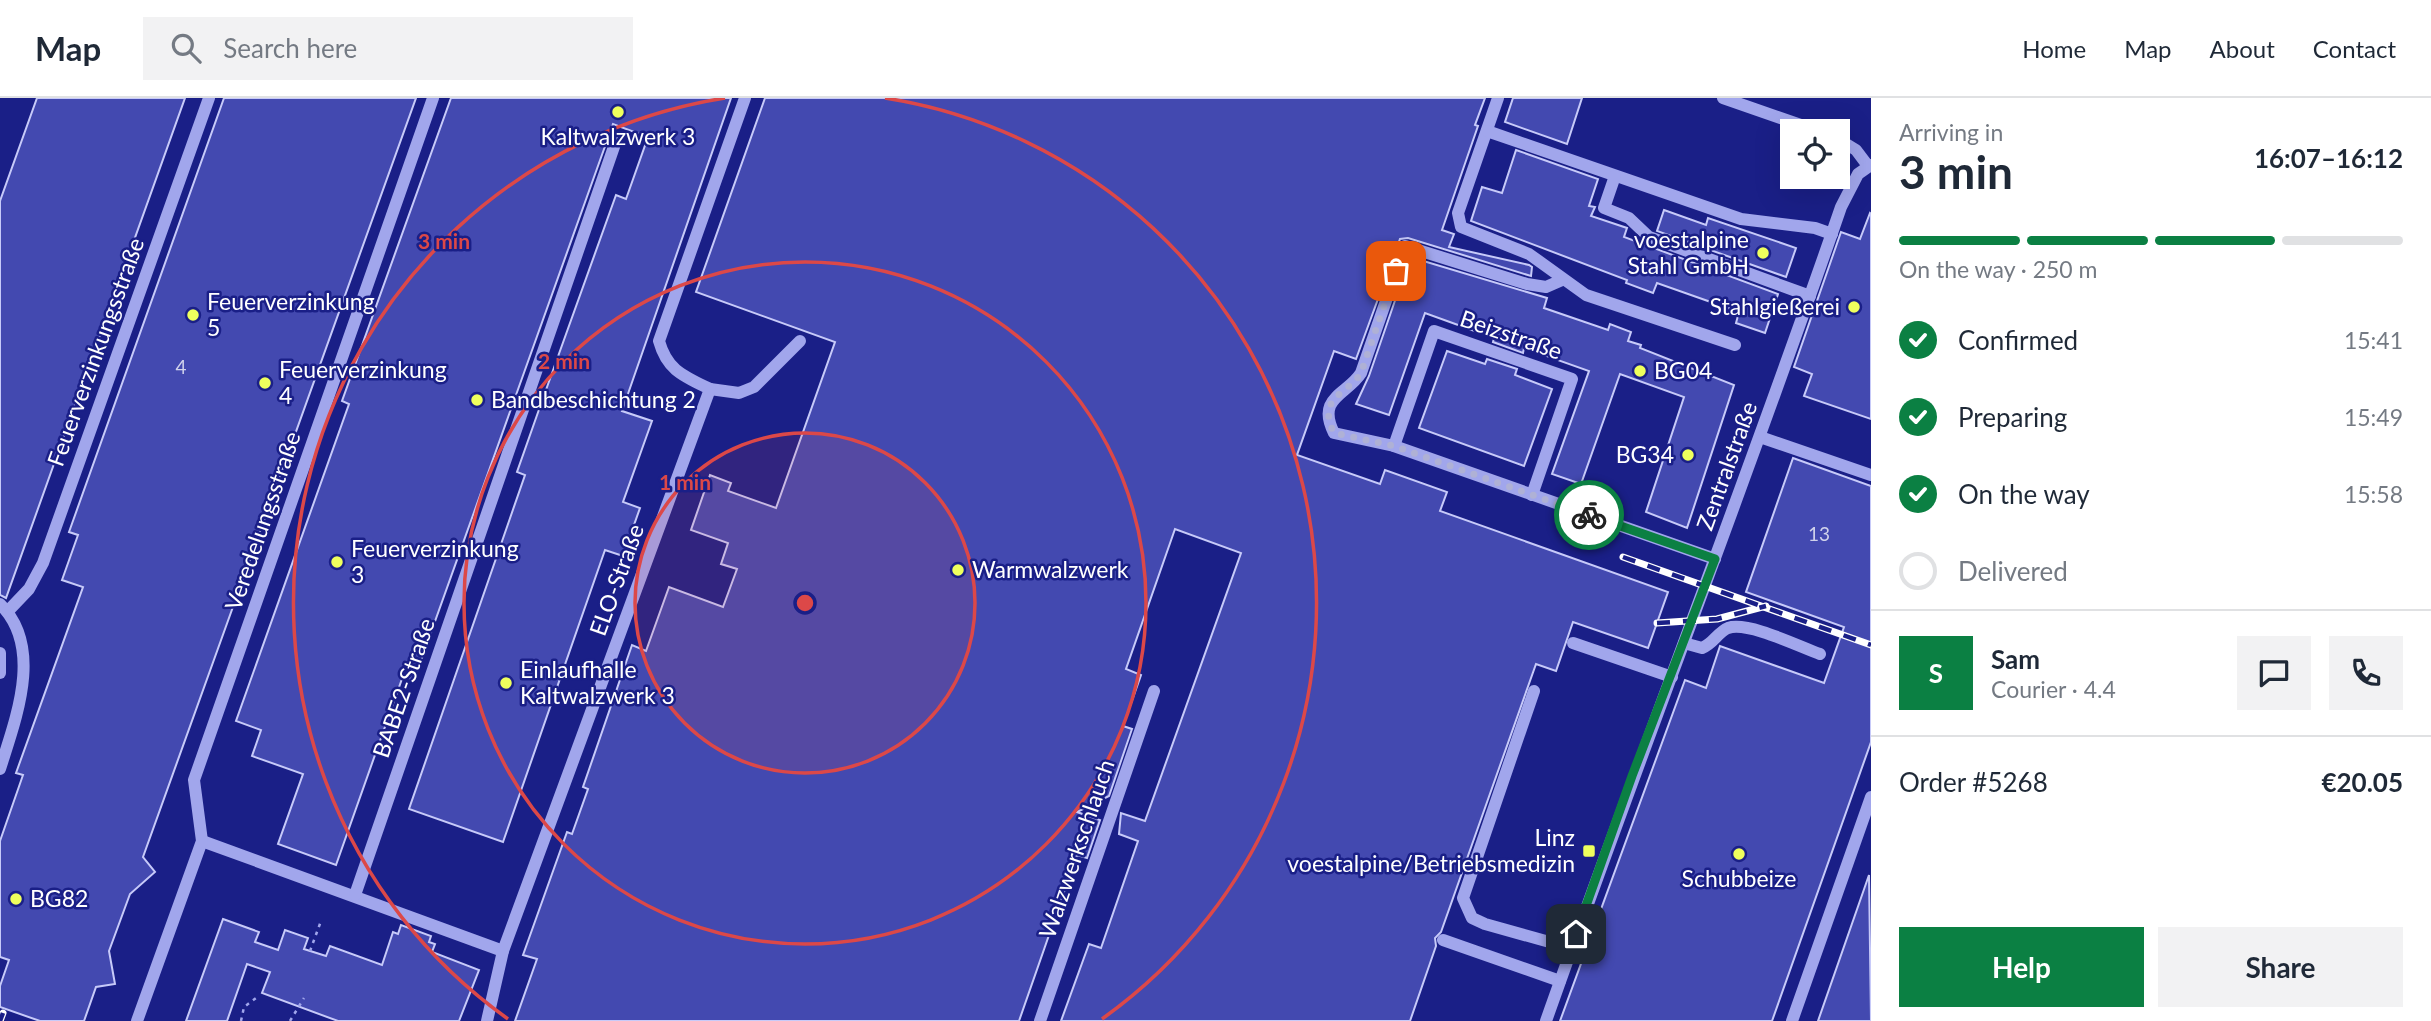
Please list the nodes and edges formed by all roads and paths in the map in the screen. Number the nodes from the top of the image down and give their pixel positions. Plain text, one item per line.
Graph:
1 (209, 98) edge
2 (433, 98) edge
3 (745, 98) edge
4 (1498, 98) edge
5 (1729, 99) edge
6 (1785, 119) edge
7 (1486, 131) junction
8 (617, 138) dead end
9 (1850, 146) edge
10 (1869, 166) edge
11 (1615, 176) junction
12 (1832, 234) junction
13 (1562, 280) junction
14 (1810, 296) junction
15 (800, 341) dead end
16 (1735, 345) dead end
17 (710, 389) junction
18 (1760, 437) junction
19 (1394, 446) junction
20 (1871, 475) edge
21 (1532, 495) junction
22 (1715, 559) junction
23 (4, 607) edge
24 (1573, 643) dead end
25 (1684, 643) junction
26 (0, 653) edge
27 (1820, 654) dead end
28 (0, 673) edge
29 (1671, 677) junction
30 (1154, 691) dead end
31 (1534, 691) dead end
32 (0, 769) edge
33 (1871, 797) edge
34 (202, 841) junction
35 (355, 895) junction
36 (321, 921) dead end
37 (1444, 940) dead end
38 (1571, 948) junction
39 (310, 951) dead end
40 (502, 951) junction
41 (1560, 981) junction
42 (256, 998) dead end
43 (304, 998) dead end
44 (137, 1021) edge
45 (241, 1021) edge
46 (290, 1021) edge
47 (487, 1021) edge
48 (1040, 1021) edge
49 (1546, 1021) edge
50 (1792, 1021) edge

1 - 23 street, Feuerverzinkungsstraße
2 - 34 street, Veredelungsstraße
3 - 17 street
4 - 7 street
5 - 6 street
7 - 11 street
7 - 13 street
8 - 35 street, BABE2-Straße
9 - 10 street
10 - 12 street, Zentralstraße
11 - 12 street
11 - 14 street
12 - 14 street, Zentralstraße
13 - 16 street
13 - 19 street
14 - 18 street, Zentralstraße
15 - 17 street
17 - 40 street, ELO-Straße
18 - 20 street
18 - 22 street, Zentralstraße
19 - 21 street
19 - 21 street, Beizstraße
21 - 22 street
22 - 25 street, Zentralstraße
23 - 32 street
24 - 29 street
25 - 27 street
25 - 29 street, Zentralstraße
26 - 28 street
29 - 38 street, Zentralstraße
30 - 48 street, Walzwerkschlauch
31 - 38 street
33 - 50 street
34 - 35 street
34 - 44 street, Veredelungsstraße
35 - 40 street
36 - 39 path
37 - 41 street
38 - 41 street, Zentralstraße
40 - 47 street, ELO-Straße
41 - 49 street, Zentralstraße
42 - 45 path
43 - 46 path

